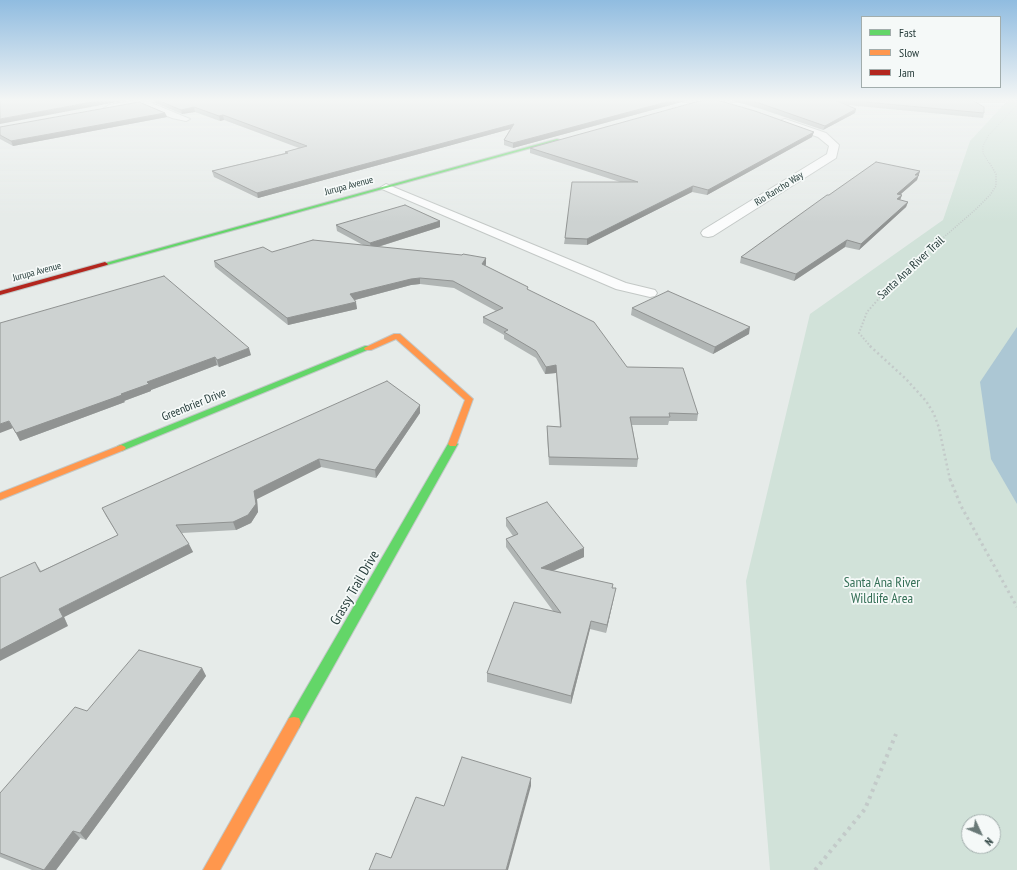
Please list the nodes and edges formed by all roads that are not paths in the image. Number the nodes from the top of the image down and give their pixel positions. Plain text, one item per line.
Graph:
1 (555, 141) edge
2 (829, 141) edge
3 (386, 187) junction
4 (708, 233) dead end
5 (0, 293) edge
6 (650, 294) dead end
7 (397, 336) joint
8 (0, 497) edge
9 (211, 870) edge

1 - 3 main road, Jurupa Avenue
2 - 4 street, Rio Rancho Way
3 - 5 main road, Jurupa Avenue
3 - 6 lane
7 - 8 main road, Greenbrier Drive
7 - 9 main road, Grassy Trail Drive

